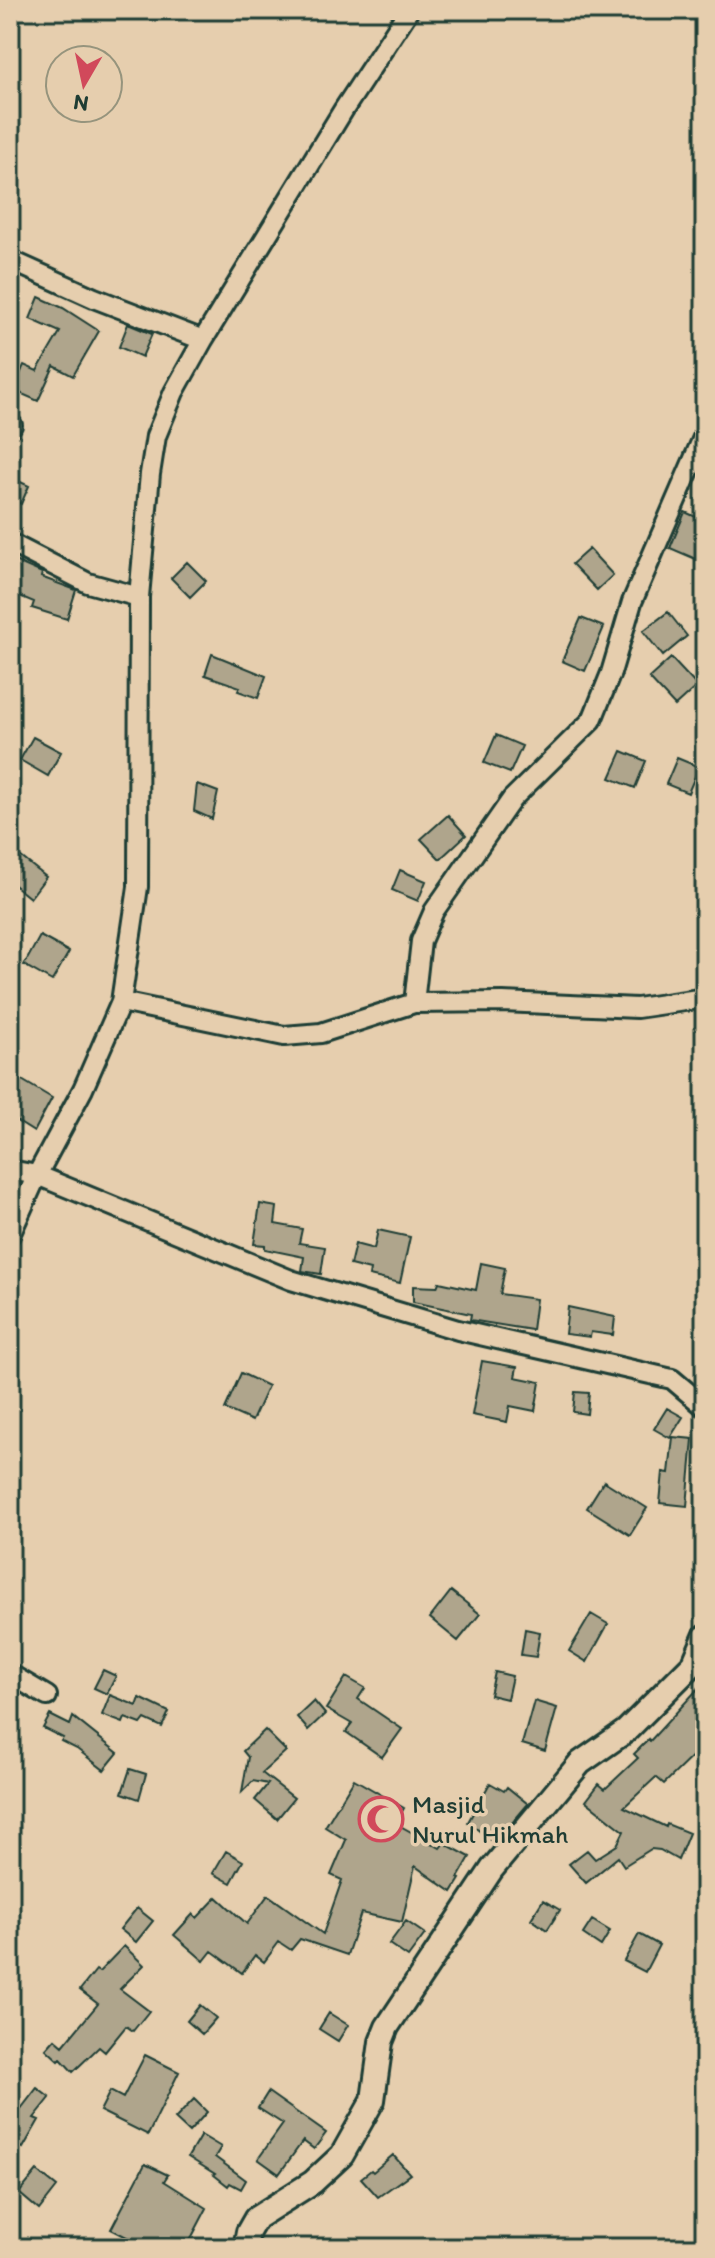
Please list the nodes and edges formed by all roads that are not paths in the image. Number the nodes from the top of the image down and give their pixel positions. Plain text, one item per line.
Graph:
1 (409, 10) edge
2 (10, 260) edge
3 (203, 340) junction
4 (705, 433) edge
5 (10, 543) edge
6 (139, 597) junction
7 (705, 998) edge
8 (121, 1002) junction
9 (414, 1003) junction
10 (10, 1170) edge
11 (37, 1175) junction
12 (10, 1235) edge
13 (705, 1407) edge
14 (705, 1637) edge
15 (10, 1674) edge
16 (47, 1696) dead end
17 (245, 2248) edge

1 - 3 street
2 - 3 street
3 - 6 street
4 - 9 street
5 - 6 street
6 - 8 street
7 - 9 street
8 - 9 street
8 - 11 street
10 - 11 street
11 - 12 street
11 - 13 street
14 - 17 street
15 - 16 street

